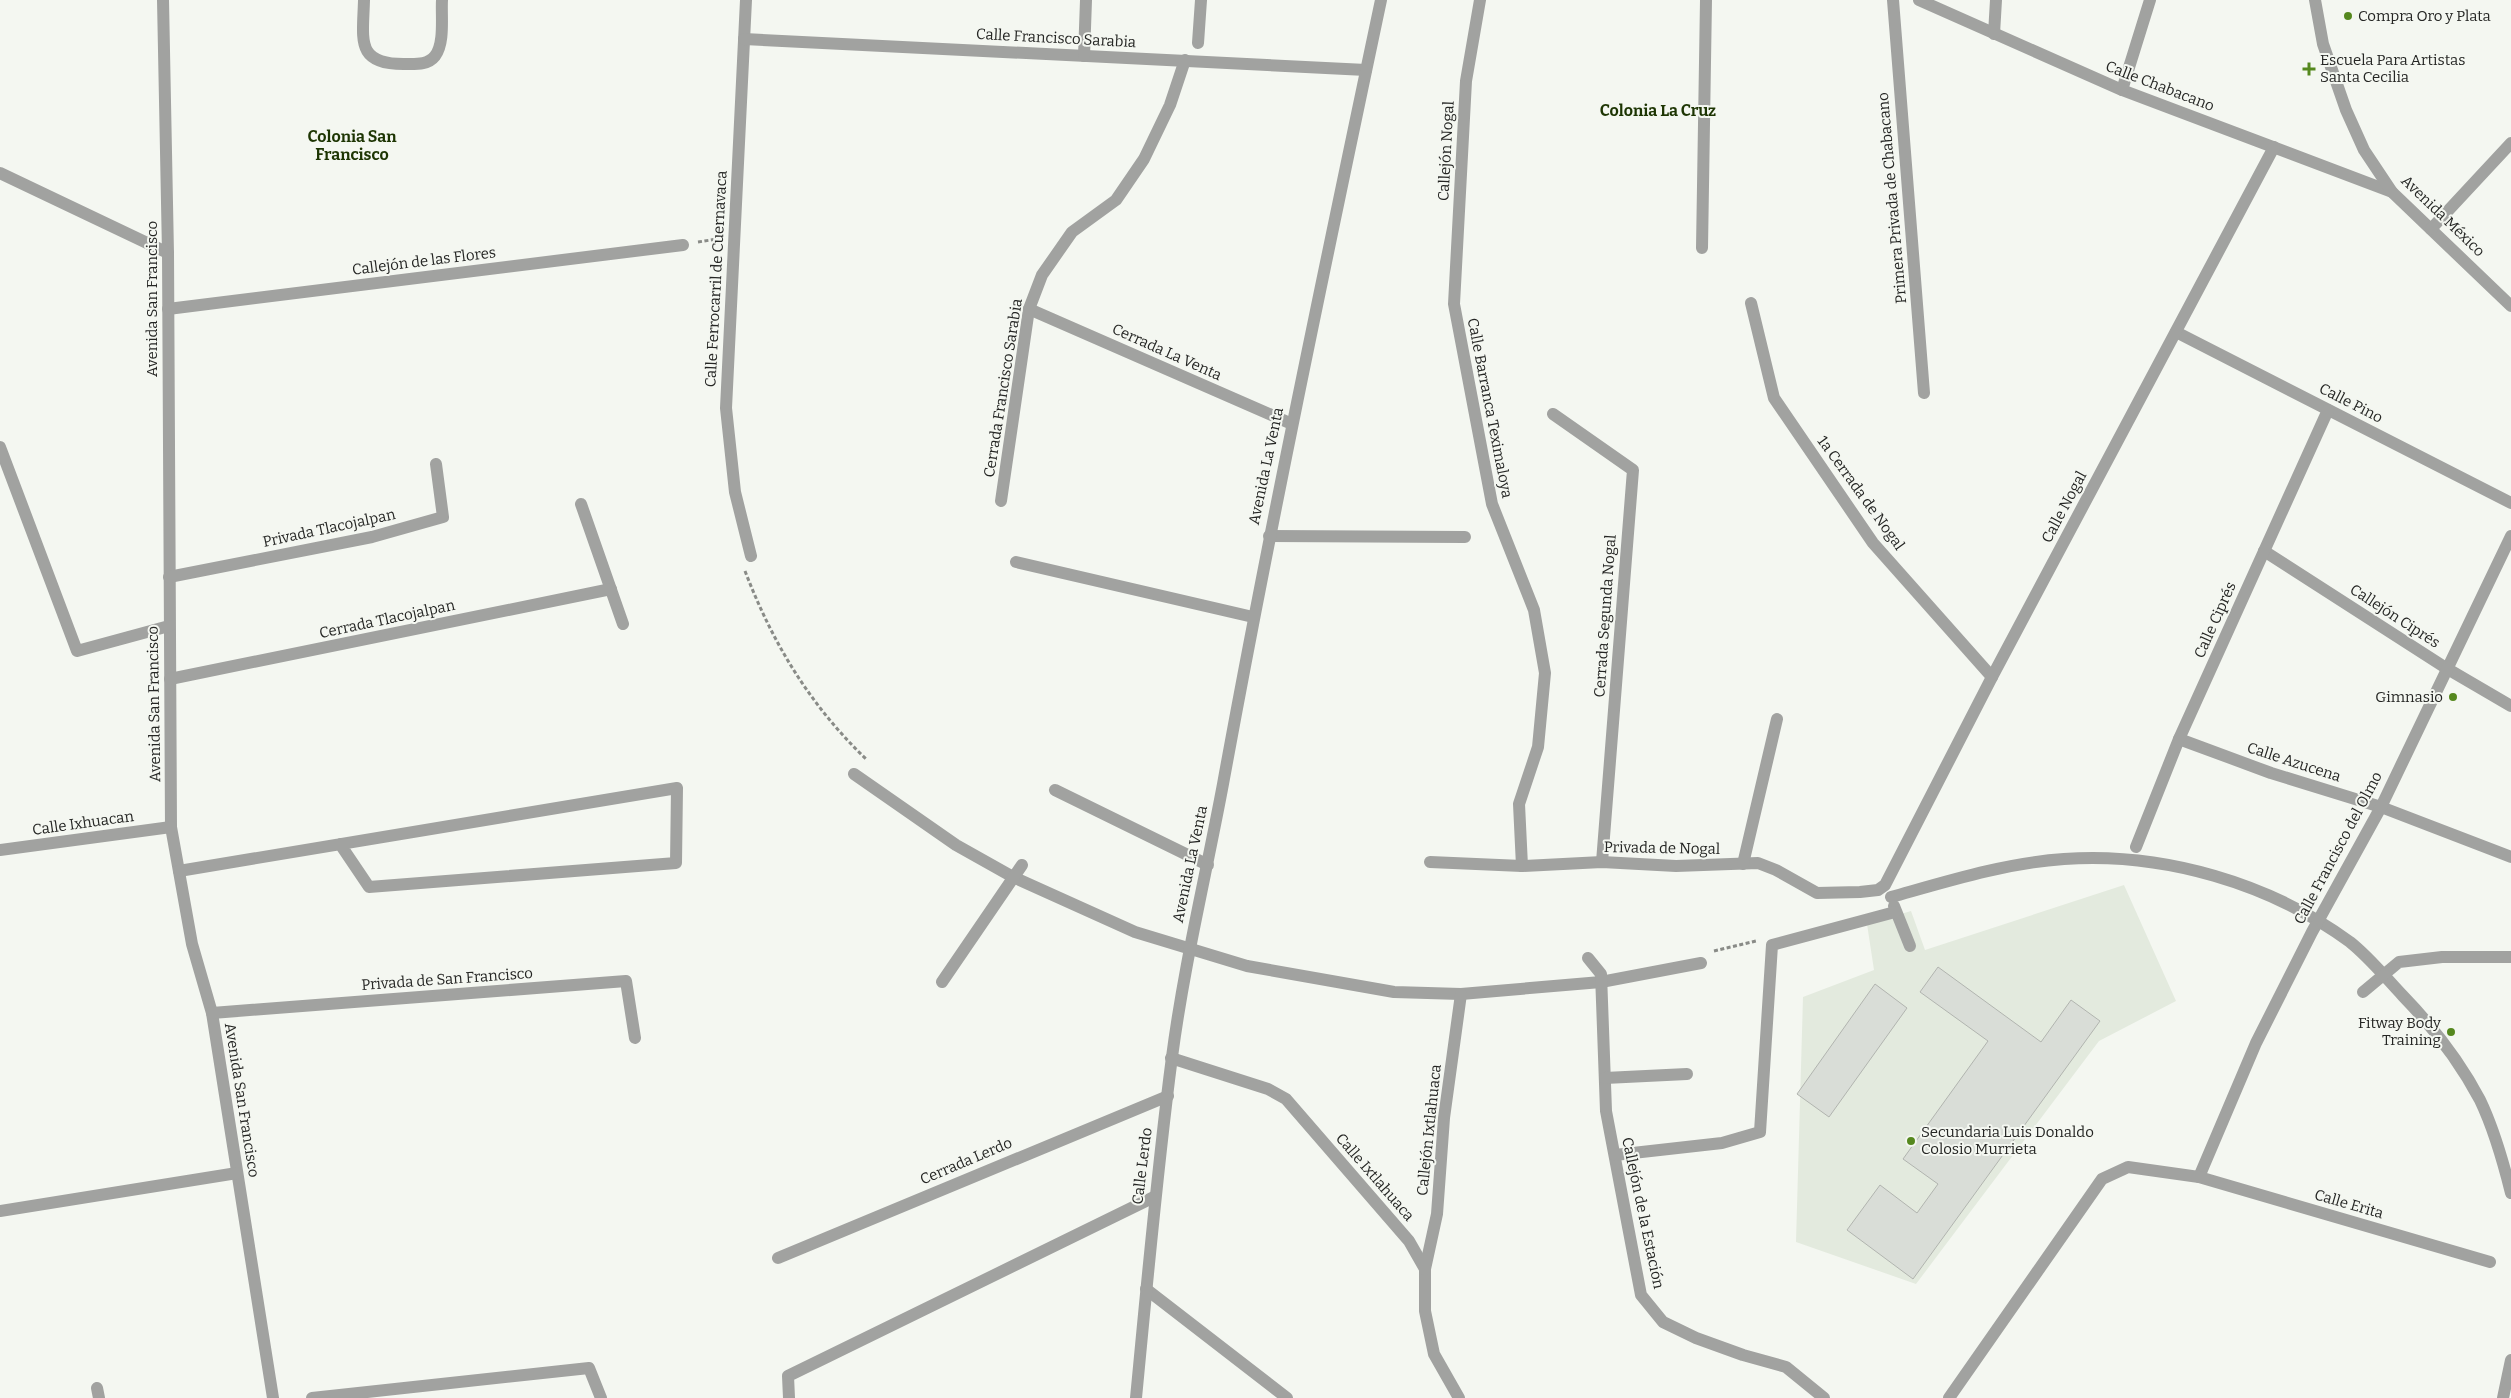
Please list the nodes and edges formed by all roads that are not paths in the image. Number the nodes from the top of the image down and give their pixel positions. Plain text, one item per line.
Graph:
1 (163, 0) edge
2 (364, 0) edge
3 (442, 0) edge
4 (746, 0) edge
5 (1086, 0) edge
6 (1201, 0) edge
7 (1381, 0) edge
8 (1480, 0) edge
9 (1706, 0) edge
10 (1892, 0) edge
11 (1919, 0) edge
12 (1996, 0) edge
13 (2150, 0) edge
14 (2315, 0) edge
15 (1994, 34) junction
16 (744, 39) junction
17 (1198, 42) dead end
18 (1084, 56) junction
19 (1184, 60) junction
20 (1366, 70) junction
21 (2122, 90) junction
22 (2511, 143) edge
23 (2274, 147) junction
24 (0, 173) edge
25 (2392, 192) junction
26 (2431, 229) junction
27 (683, 245) dead end
28 (1702, 248) dead end
29 (168, 253) junction
30 (1454, 304) joint
31 (1751, 304) dead end
32 (2511, 306) edge
33 (168, 309) junction
34 (1029, 309) junction
35 (2176, 332) junction
36 (1924, 393) dead end
37 (2328, 410) junction
38 (1553, 414) dead end
39 (1292, 424) junction
40 (0, 447) edge
41 (436, 464) dead end
42 (1002, 501) dead end
43 (2511, 503) edge
44 (581, 504) dead end
45 (1269, 536) junction
46 (2511, 536) edge
47 (1465, 537) dead end
48 (2264, 550) junction
49 (747, 559) road end
50 (1016, 562) dead end
51 (169, 577) junction
52 (611, 589) junction
53 (1253, 617) junction
54 (623, 624) dead end
55 (170, 626) junction
56 (2446, 668) junction
57 (1992, 677) junction
58 (170, 679) junction
59 (2511, 706) edge
60 (1777, 719) dead end
61 (2179, 739) junction
62 (854, 774) dead end
63 (1055, 790) dead end
64 (2381, 807) junction
65 (171, 827) junction
66 (340, 844) junction
67 (2136, 847) dead end
68 (0, 850) edge
69 (2511, 857) edge
70 (1430, 862) dead end
71 (1602, 862) junction
72 (1743, 864) junction
73 (1022, 865) dead end
74 (1208, 865) junction
75 (1522, 866) junction
76 (179, 871) junction
77 (1014, 877) junction
78 (1885, 885) junction
79 (1891, 897) junction
80 (1895, 912) junction
81 (2318, 922) junction
82 (1190, 944) junction
83 (1910, 946) dead end
84 (2511, 957) edge
85 (1588, 958) dead end
86 (1704, 958) road end
87 (2384, 974) junction
88 (942, 982) dead end
89 (1601, 982) junction
90 (2363, 992) dead end
91 (1461, 994) junction
92 (212, 1013) junction
93 (635, 1038) dead end
94 (1171, 1058) junction
95 (1687, 1074) dead end
96 (1605, 1078) junction
97 (1168, 1096) junction
98 (1615, 1155) junction
99 (237, 1173) junction
100 (2199, 1176) junction
101 (2511, 1193) edge
102 (1154, 1197) junction
103 (0, 1211) edge
104 (778, 1258) dead end
105 (2490, 1262) dead end
106 (1425, 1269) junction
107 (1146, 1289) junction
108 (2511, 1360) edge
109 (272, 1398) edge
110 (312, 1398) edge
111 (601, 1398) edge
112 (789, 1398) edge
113 (1136, 1398) edge
114 (1287, 1398) edge
115 (1459, 1398) edge
116 (1824, 1398) edge
117 (1949, 1398) edge
118 (2503, 1398) edge

1 - 29 street, Avenida San Francisco
2 - 3 street
4 - 16 street, Calle Ferrocarril de Cuernavaca
5 - 18 street
6 - 17 street
7 - 20 street, Avenida La Venta
8 - 30 street, Callejón Nogal
9 - 28 street
10 - 36 street, Primera Privada de Chabacano
11 - 15 street, Calle Chabacano
12 - 15 street
13 - 21 street
14 - 25 street, Avenida México
15 - 21 street, Calle Chabacano
16 - 18 street, Calle Francisco Sarabia
16 - 49 street, Calle Ferrocarril de Cuernavaca
18 - 19 street, Calle Francisco Sarabia
19 - 20 street, Calle Francisco Sarabia
19 - 34 street, Cerrada Francisco Sarabia
20 - 39 street, Avenida La Venta
21 - 23 street, Calle Chabacano
22 - 26 street
23 - 25 street, Calle Chabacano
23 - 35 street, Calle Nogal
24 - 29 street
25 - 26 street, Avenida México
26 - 32 street, Avenida México
27 - 33 street, Callejón de las Flores
29 - 33 street, Avenida San Francisco
30 - 75 street, Calle Barranca Teximaloya
31 - 57 street, 1a Cerrada de Nogal
33 - 51 street, Avenida San Francisco
34 - 39 street, Cerrada La Venta
34 - 42 street, Cerrada Francisco Sarabia
35 - 37 street, Calle Pino
35 - 57 street, Calle Nogal
37 - 43 street, Calle Pino
37 - 48 street, Calle Ciprés
38 - 71 street, Cerrada Segunda Nogal
39 - 45 street, Avenida La Venta
40 - 55 street
41 - 51 street, Privada Tlacojalpan
44 - 52 street
45 - 47 street
45 - 53 street, Avenida La Venta
46 - 56 street, Calle Francisco del Olmo
48 - 56 street, Callejón Ciprés
48 - 61 street, Calle Ciprés
50 - 53 street
51 - 55 street, Avenida San Francisco
52 - 54 street
52 - 58 street, Cerrada Tlacojalpan
53 - 74 street, Avenida La Venta
55 - 58 street, Avenida San Francisco
56 - 59 street, Callejón Ciprés
56 - 64 street, Calle Francisco del Olmo
57 - 78 street, Calle Nogal
58 - 65 street, Avenida San Francisco
60 - 72 street
61 - 64 street, Calle Azucena
61 - 67 street, Calle Ciprés
62 - 77 street
63 - 74 street
64 - 69 street, Calle Azucena
64 - 81 street, Calle Francisco del Olmo
65 - 68 street, Calle Ixhuacan
65 - 76 street, Avenida San Francisco
66 - 66 street
66 - 76 street
70 - 75 street, Privada de Nogal
71 - 72 street, Privada de Nogal
71 - 75 street, Privada de Nogal
72 - 78 street, Privada de Nogal
73 - 77 street
74 - 82 street, Avenida La Venta
76 - 92 street, Avenida San Francisco
77 - 82 street
77 - 88 street
78 - 79 street
79 - 80 street
79 - 81 street
80 - 83 street
80 - 98 street
81 - 87 street
81 - 100 street, Calle Francisco del Olmo
82 - 91 street
82 - 94 street, Calle Lerdo
84 - 87 street
85 - 89 street, Callejón de la Estación
86 - 89 street
87 - 90 street
87 - 101 street
89 - 91 street
89 - 96 street, Callejón de la Estación
91 - 106 street, Callejón Ixtlahuaca
92 - 93 street, Privada de San Francisco
92 - 99 street, Avenida San Francisco
94 - 97 street, Calle Lerdo
94 - 106 street, Calle Ixtlahuaca
95 - 96 street
96 - 98 street, Callejón de la Estación
97 - 102 street, Calle Lerdo
97 - 104 street, Cerrada Lerdo
98 - 116 street, Callejón de la Estación
99 - 103 street
99 - 109 street, Avenida San Francisco
100 - 105 street, Calle Erita
100 - 117 street, Calle Erita
102 - 107 street, Calle Lerdo
102 - 112 street
106 - 115 street, Calle Ixtlahuaca
107 - 113 street, Calle Lerdo
107 - 114 street
108 - 118 street
110 - 111 street

